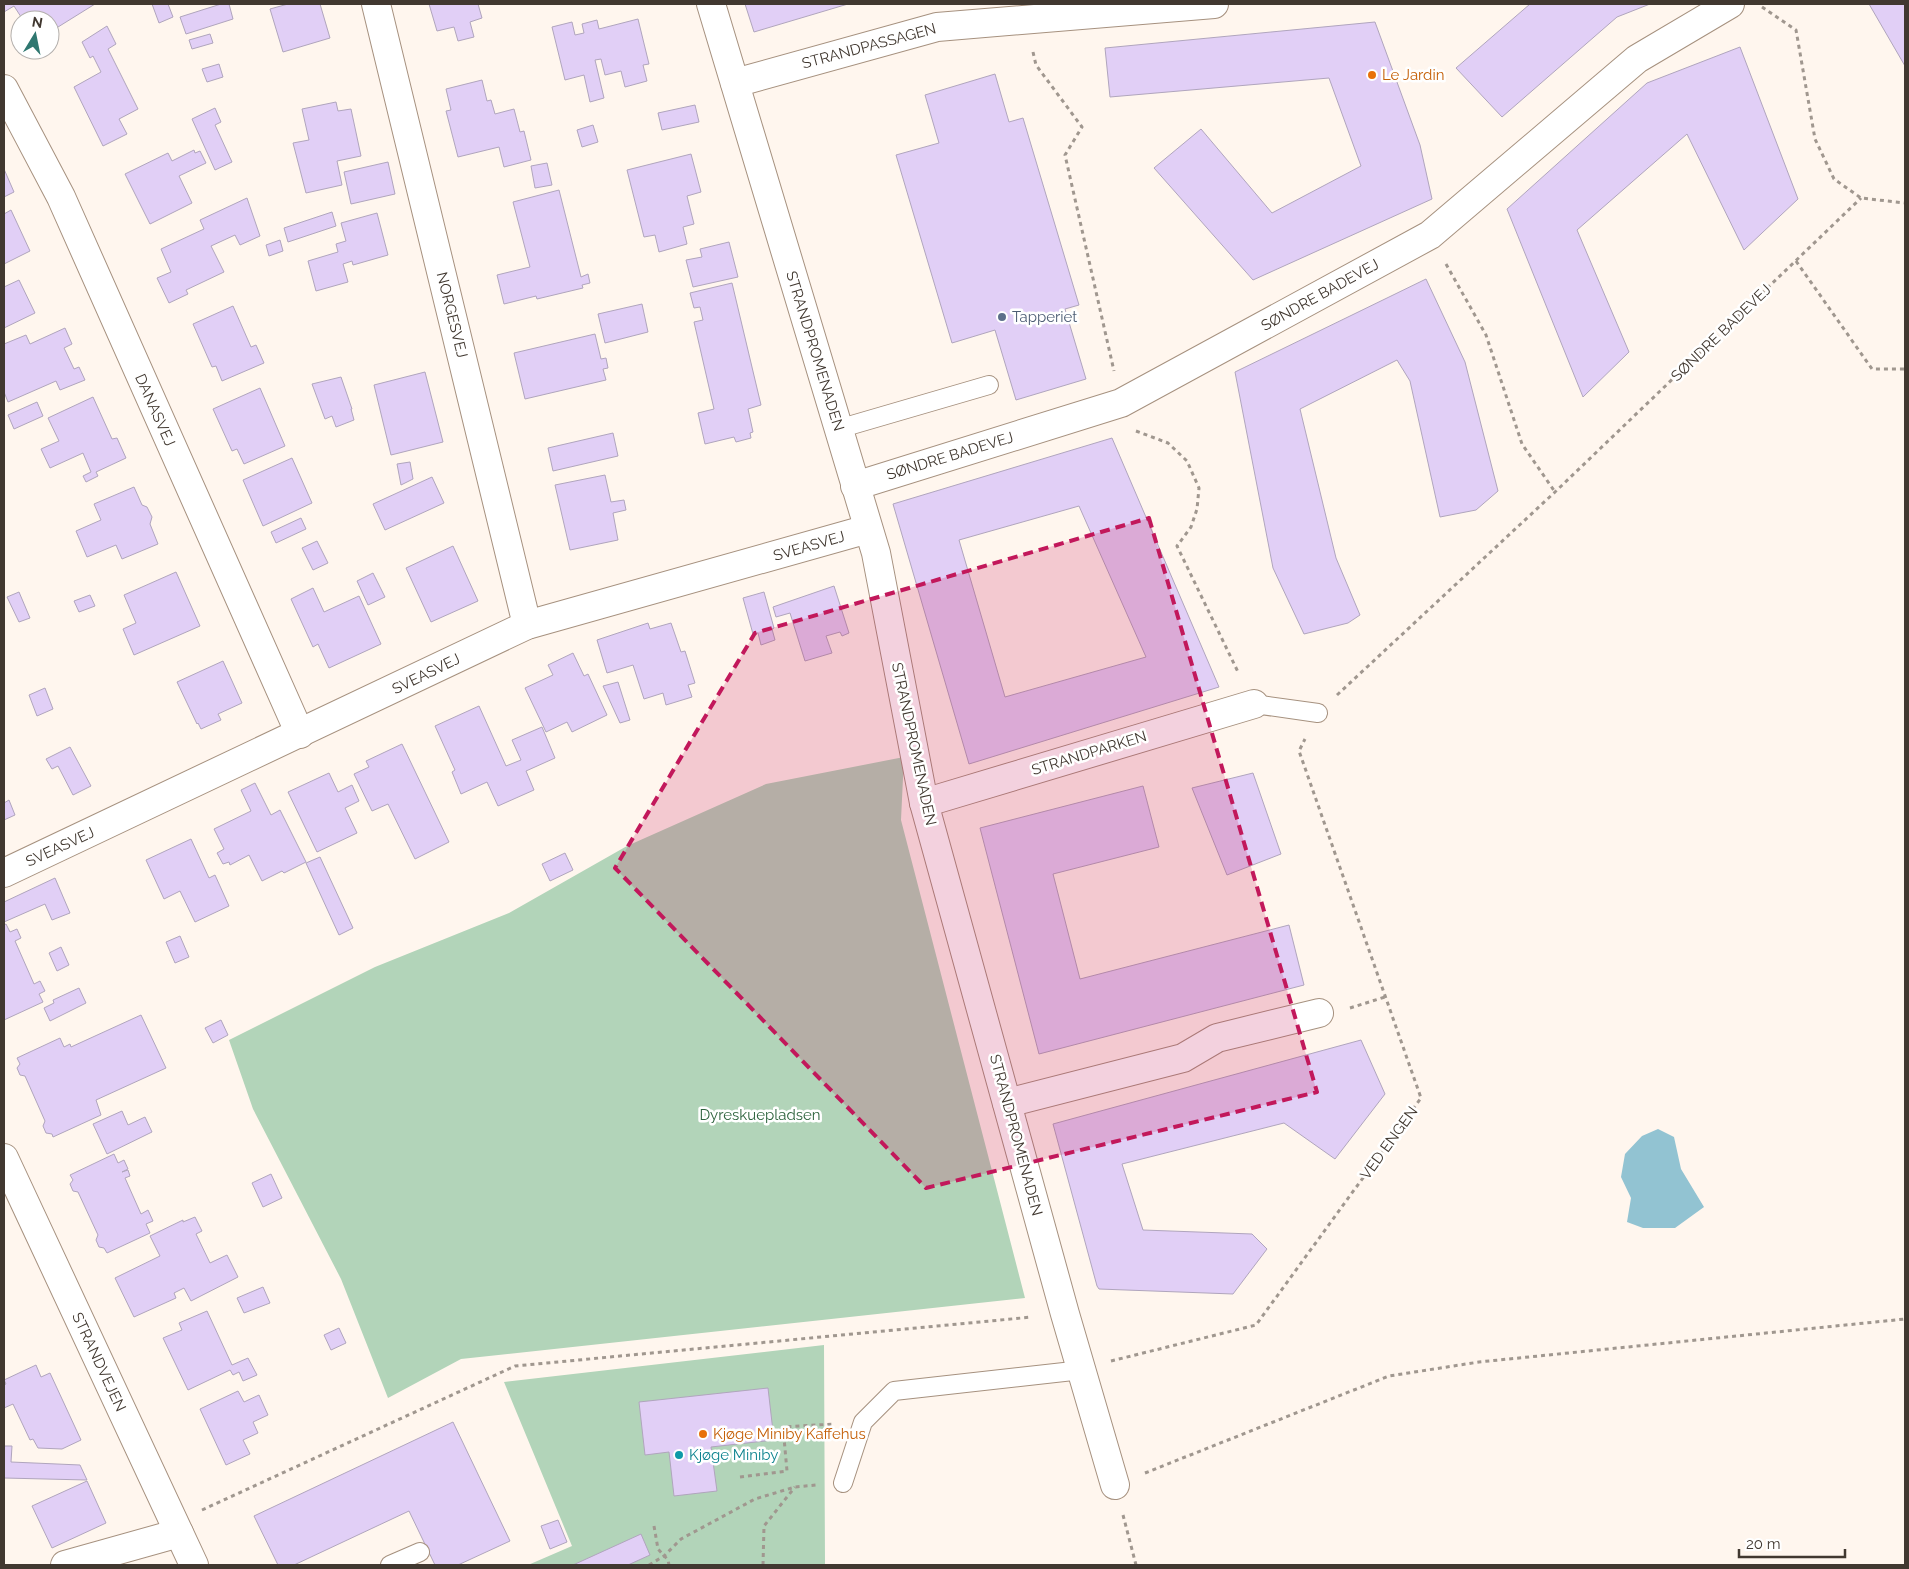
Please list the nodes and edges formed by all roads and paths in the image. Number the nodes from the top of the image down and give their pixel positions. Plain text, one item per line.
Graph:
1 (376, 4) edge
2 (710, 4) edge
3 (1214, 4) edge
4 (1730, 4) edge
5 (1758, 4) edge
6 (735, 83) junction
7 (4, 89) edge
8 (1861, 198) junction
9 (1905, 203) edge
10 (1430, 235) junction
11 (1796, 261) junction
12 (1905, 369) edge
13 (989, 385) dead end
14 (838, 429) junction
15 (855, 486) junction
16 (1555, 492) junction
17 (868, 529) junction
18 (527, 626) junction
19 (1254, 704) joint
20 (1318, 713) junction
21 (300, 734) junction
22 (924, 803) junction
23 (4, 874) edge
24 (1319, 1013) dead end
25 (1007, 1103) junction
26 (4, 1158) edge
27 (1065, 1314) junction
28 (1905, 1319) edge
29 (1082, 1370) junction
30 (863, 1422) junction
31 (740, 1477) dead end
32 (843, 1483) joint
33 (1115, 1485) junction
34 (795, 1486) junction
35 (654, 1526) dead end
36 (177, 1528) junction
37 (420, 1552) dead end
38 (664, 1556) junction
39 (65, 1565) edge
40 (194, 1565) edge
41 (390, 1565) edge
42 (649, 1565) edge
43 (669, 1565) edge
44 (763, 1565) edge
45 (1136, 1565) edge

1 - 18 street, NORGESVEJ
2 - 6 street, STRANDPROMENADEN
3 - 6 street, STRANDPASSAGEN
4 - 10 street, SØNDRE BADEVEJ
5 - 8 path
6 - 14 street, STRANDPROMENADEN
7 - 21 street, DANASVEJ
8 - 9 path
8 - 11 path, SØNDRE BADEVEJ
10 - 15 street, SØNDRE BADEVEJ
10 - 16 path
11 - 12 path
11 - 16 path, SØNDRE BADEVEJ
13 - 14 lane
14 - 15 street, STRANDPROMENADEN
15 - 17 street, STRANDPROMENADEN
16 - 20 path, SØNDRE BADEVEJ
17 - 18 street, SVEASVEJ
17 - 22 street, STRANDPROMENADEN
18 - 21 street, SVEASVEJ
19 - 20 lane
19 - 22 street, STRANDPARKEN
20 - 29 path, VED ENGEN
21 - 23 street, SVEASVEJ
22 - 25 street, STRANDPROMENADEN
24 - 25 street
25 - 27 street, STRANDPROMENADEN
26 - 36 street, STRANDVEJEN
27 - 29 street, STRANDPROMENADEN
27 - 36 path
28 - 33 path
29 - 30 lane
29 - 33 street, STRANDPROMENADEN
30 - 31 path
30 - 32 lane
32 - 34 path
33 - 45 path
34 - 38 path
34 - 44 path
35 - 38 path
36 - 39 street
36 - 40 street, STRANDVEJEN
37 - 41 lane
38 - 42 path
38 - 43 path

